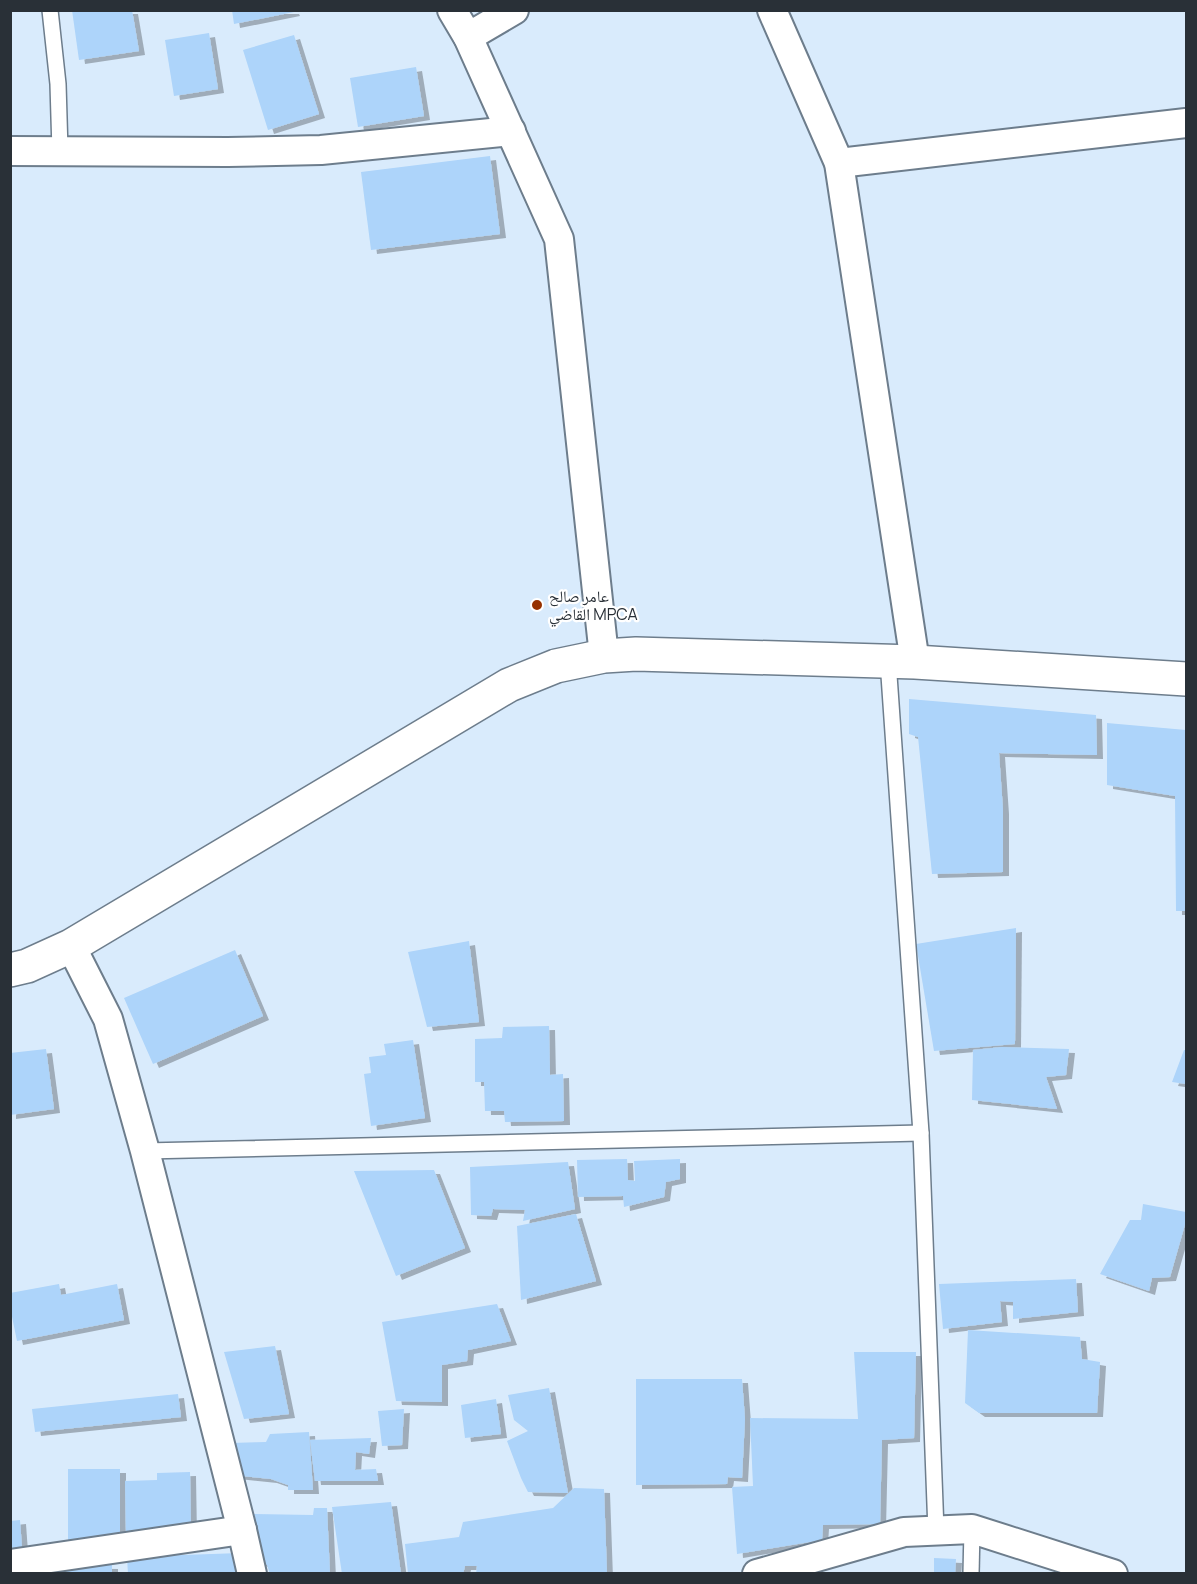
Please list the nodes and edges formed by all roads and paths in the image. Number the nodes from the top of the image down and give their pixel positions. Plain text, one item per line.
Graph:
1 (50, 10) edge
2 (452, 10) edge
3 (514, 10) edge
4 (772, 10) edge
5 (468, 37) junction
6 (1186, 123) edge
7 (511, 131) junction
8 (10, 151) edge
9 (60, 151) junction
10 (839, 163) junction
11 (604, 656) junction
12 (902, 661) junction
13 (1186, 679) edge
14 (71, 946) junction
15 (10, 970) edge
16 (921, 1133) junction
17 (144, 1151) junction
18 (972, 1529) junction
19 (242, 1530) junction
20 (936, 1531) junction
21 (10, 1564) edge
22 (252, 1574) edge
23 (757, 1574) edge
24 (971, 1574) edge
25 (1113, 1574) edge

1 - 9 lane
2 - 5 street
3 - 5 street
4 - 10 street
5 - 7 street
6 - 10 street
7 - 9 street
7 - 11 street
8 - 9 street
10 - 12 street
11 - 12 street
11 - 14 street
12 - 13 street
12 - 16 lane
14 - 15 street
14 - 17 street
16 - 17 lane
16 - 20 lane
17 - 19 street
18 - 20 street
18 - 24 lane
18 - 25 street
19 - 21 street
19 - 22 street
20 - 23 street

